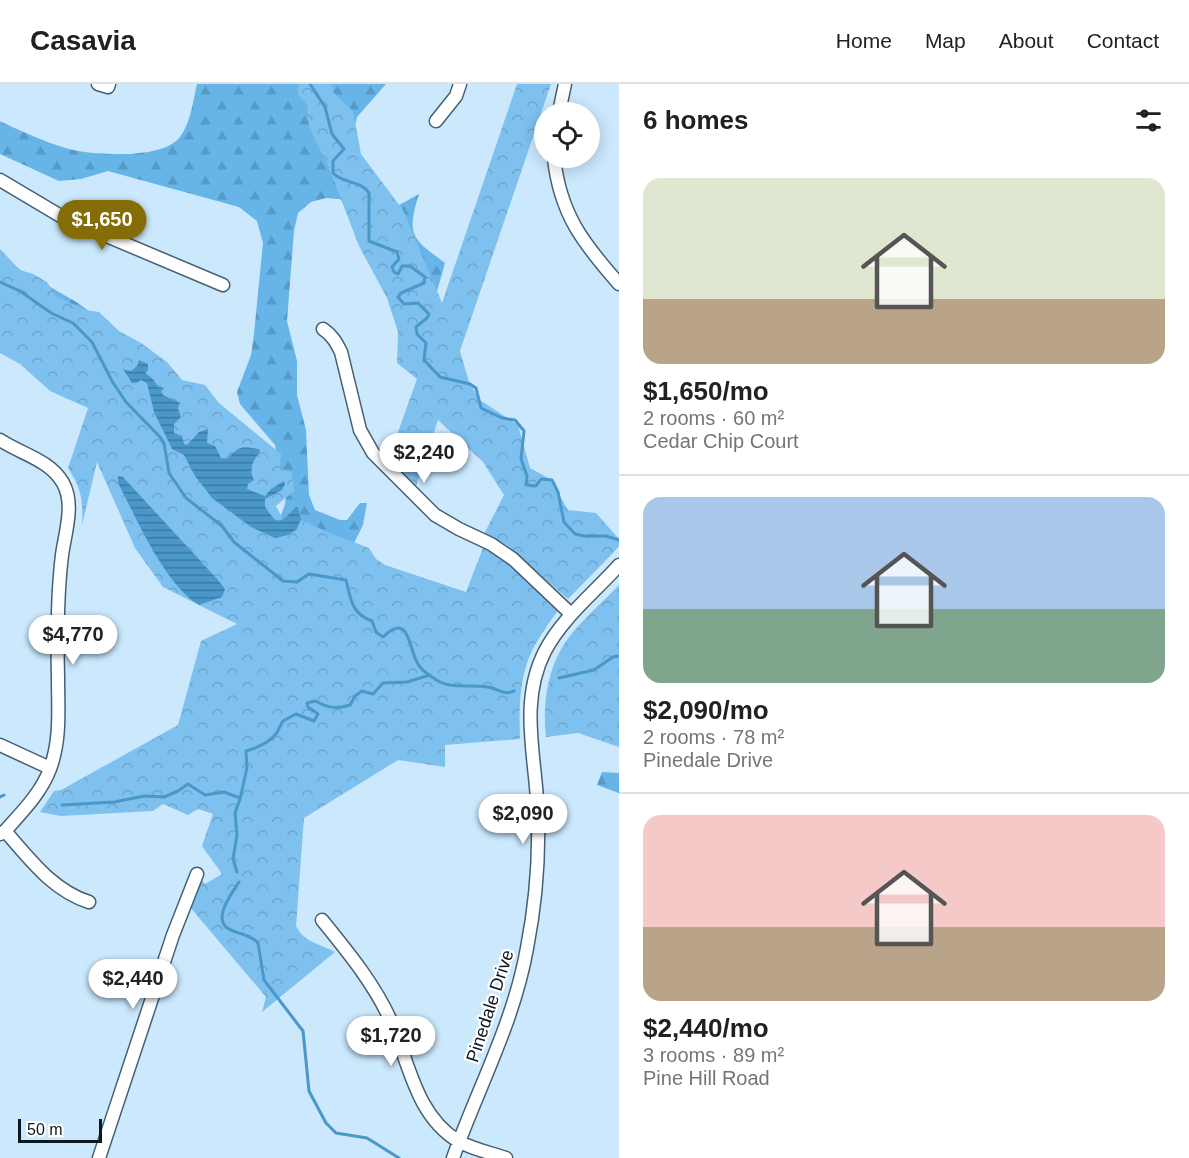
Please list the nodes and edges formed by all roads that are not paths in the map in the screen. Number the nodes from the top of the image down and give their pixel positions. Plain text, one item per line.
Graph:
1 (98, 84) edge
2 (109, 84) edge
3 (460, 84) edge
4 (565, 84) edge
5 (561, 102) edge
6 (436, 121) dead end
7 (556, 168) edge
8 (0, 180) edge
9 (223, 285) dead end
10 (619, 285) edge
11 (323, 330) dead end
12 (0, 440) edge
13 (619, 565) edge
14 (571, 614) junction
15 (0, 745) edge
16 (50, 768) junction
17 (3, 833) edge
18 (197, 874) dead end
19 (89, 902) dead end
20 (322, 920) dead end
21 (459, 1142) junction
22 (99, 1158) edge
23 (453, 1158) edge
24 (506, 1158) edge

1 - 2 street
3 - 6 street
4 - 5 street
7 - 10 street
8 - 9 street
11 - 14 street
12 - 16 street
13 - 14 street, Pinedale Drive
14 - 21 street, Pinedale Drive
15 - 16 street
16 - 17 street
17 - 19 street
18 - 22 street
20 - 21 street
21 - 23 street, Pinedale Drive
21 - 24 street

